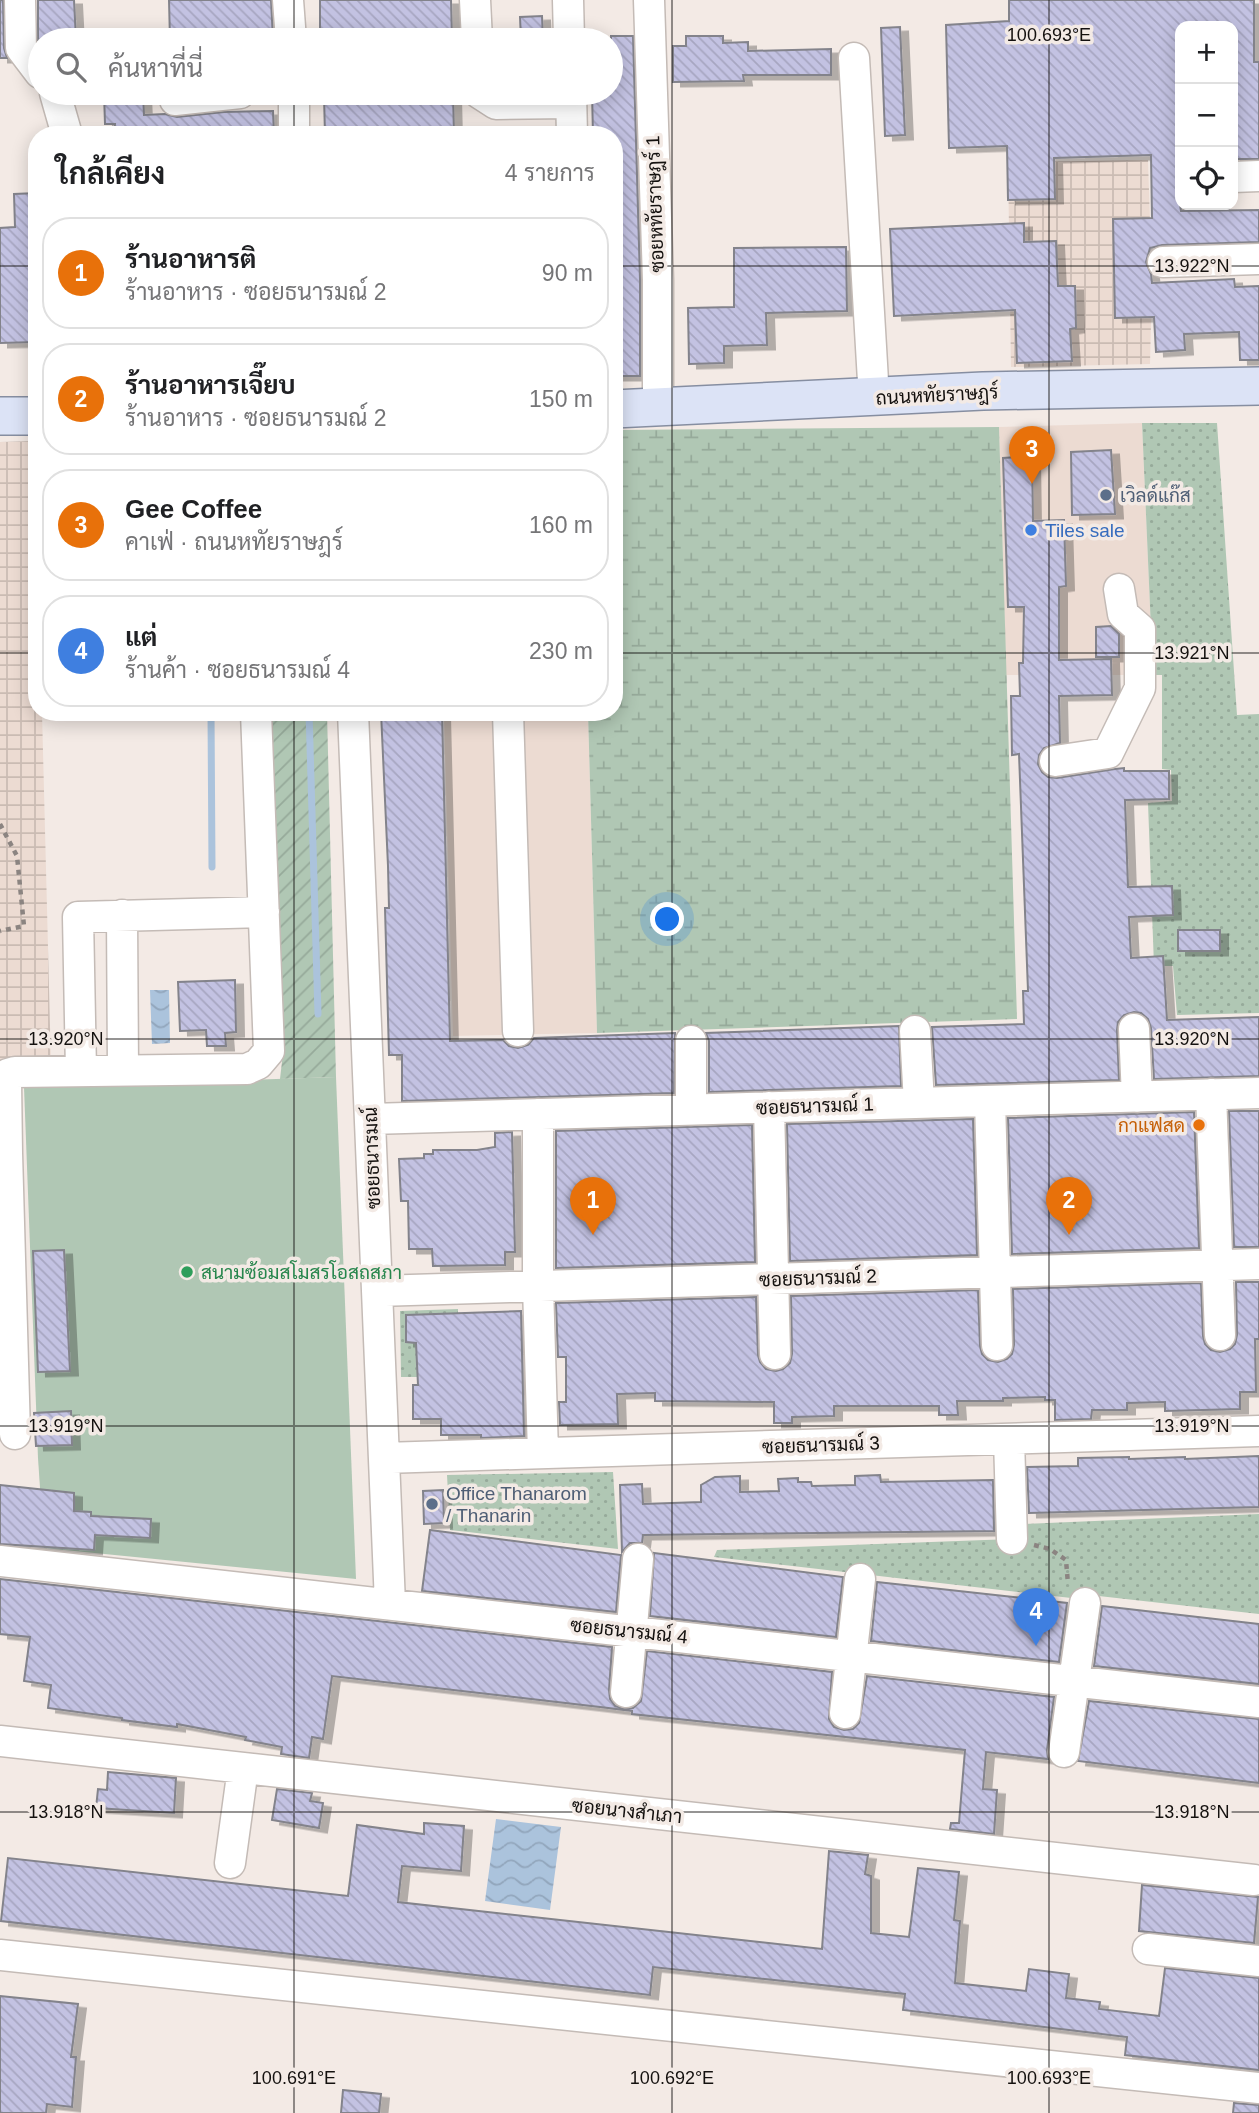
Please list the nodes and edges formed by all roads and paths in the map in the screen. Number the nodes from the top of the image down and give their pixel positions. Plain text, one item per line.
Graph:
1 (20, 0) edge
2 (288, 0) edge
3 (475, 0) edge
4 (568, 0) edge
5 (649, 0) edge
6 (290, 28) edge
7 (476, 28) edge
8 (569, 28) edge
9 (28, 57) edge
10 (854, 58) dead end
11 (58, 105) edge
12 (294, 105) edge
13 (571, 105) edge
14 (64, 126) edge
15 (294, 126) edge
16 (572, 126) edge
17 (1259, 176) edge
18 (1238, 177) edge
19 (1259, 260) edge
20 (1163, 262) dead end
21 (1259, 386) edge
22 (874, 398) junction
23 (658, 408) junction
24 (623, 409) edge
25 (0, 416) edge
26 (28, 416) edge
27 (1119, 589) dead end
28 (256, 721) edge
29 (353, 721) edge
30 (508, 721) edge
31 (1055, 761) dead end
32 (0, 824) edge
33 (264, 912) junction
34 (122, 915) junction
35 (0, 931) edge
36 (1134, 1029) dead end
37 (518, 1031) dead end
38 (915, 1031) dead end
39 (691, 1041) dead end
40 (123, 1070) junction
41 (81, 1071) junction
42 (1259, 1093) edge
43 (1211, 1094) junction
44 (1137, 1097) junction
45 (990, 1101) junction
46 (919, 1103) junction
47 (769, 1107) junction
48 (691, 1110) junction
49 (538, 1114) junction
50 (370, 1119) junction
51 (3, 1153) edge
52 (1259, 1264) edge
53 (1218, 1266) junction
54 (995, 1272) junction
55 (772, 1279) junction
56 (538, 1286) junction
57 (377, 1292) junction
58 (1220, 1335) dead end
59 (997, 1345) dead end
60 (775, 1354) dead end
61 (1259, 1431) edge
62 (15, 1434) dead end
63 (1009, 1439) junction
64 (543, 1453) junction
65 (384, 1458) junction
66 (1013, 1539) joint
67 (638, 1559) dead end
68 (0, 1561) edge
69 (860, 1579) dead end
70 (1085, 1603) joint
71 (390, 1604) junction
72 (631, 1632) junction
73 (850, 1656) junction
74 (1074, 1681) junction
75 (626, 1692) dead end
76 (1259, 1702) edge
77 (845, 1713) dead end
78 (0, 1741) edge
79 (1064, 1752) dead end
80 (243, 1768) junction
81 (230, 1863) dead end
82 (1254, 1880) dead end
83 (1148, 1949) dead end
84 (0, 1955) edge
85 (1259, 1961) edge
86 (1259, 2088) edge

1 - 9 street
2 - 6 street
3 - 7 street
4 - 8 street
5 - 23 street, ซอยหทัยราษฎร์ 1
10 - 22 street
11 - 14 street
12 - 15 street
13 - 16 street
17 - 18 street
19 - 20 street
21 - 22 main road, ถนนหทัยราษฎร์
22 - 23 main road, ถนนหทัยราษฎร์
23 - 24 main road, ถนนหทัยราษฎร์
25 - 26 main road
27 - 31 street
28 - 33 street
29 - 50 street, ซอยธนารมณ์
30 - 37 street
32 - 35 path
33 - 34 street
33 - 40 street
34 - 40 street
34 - 41 street
36 - 44 street
38 - 46 street
39 - 48 street
40 - 41 street
41 - 51 street
42 - 43 street, ซอยธนารมณ์ 1
43 - 44 street, ซอยธนารมณ์ 1
43 - 53 street
44 - 45 street, ซอยธนารมณ์ 1
45 - 46 street, ซอยธนารมณ์ 1
45 - 54 street
46 - 47 street, ซอยธนารมณ์ 1
47 - 48 street, ซอยธนารมณ์ 1
47 - 55 street
48 - 49 street, ซอยธนารมณ์ 1
49 - 50 street, ซอยธนารมณ์ 1
49 - 56 street
50 - 57 street, ซอยธนารมณ์
51 - 62 street
52 - 53 street, ซอยธนารมณ์ 2
53 - 54 street, ซอยธนารมณ์ 2
53 - 58 street
54 - 55 street, ซอยธนารมณ์ 2
54 - 59 street
55 - 56 street, ซอยธนารมณ์ 2
55 - 60 street
56 - 57 street, ซอยธนารมณ์ 2
56 - 64 street
57 - 65 street, ซอยธนารมณ์
61 - 63 street, ซอยธนารมณ์ 3
63 - 64 street, ซอยธนารมณ์ 3
63 - 66 street
64 - 65 street, ซอยธนารมณ์ 3
65 - 71 street, ซอยธนารมณ์
66 - 70 path
67 - 72 street
68 - 71 street, ซอยธนารมณ์ 4
69 - 73 street
70 - 74 street
71 - 72 street, ซอยธนารมณ์ 4
72 - 73 street, ซอยธนารมณ์ 4
72 - 75 street
73 - 74 street, ซอยธนารมณ์ 4
73 - 77 street
74 - 76 street, ซอยธนารมณ์ 4
74 - 79 street
78 - 80 street, ซอยนางสำเภา
80 - 81 street
80 - 82 street, ซอยนางสำเภา
83 - 85 street
84 - 86 street

